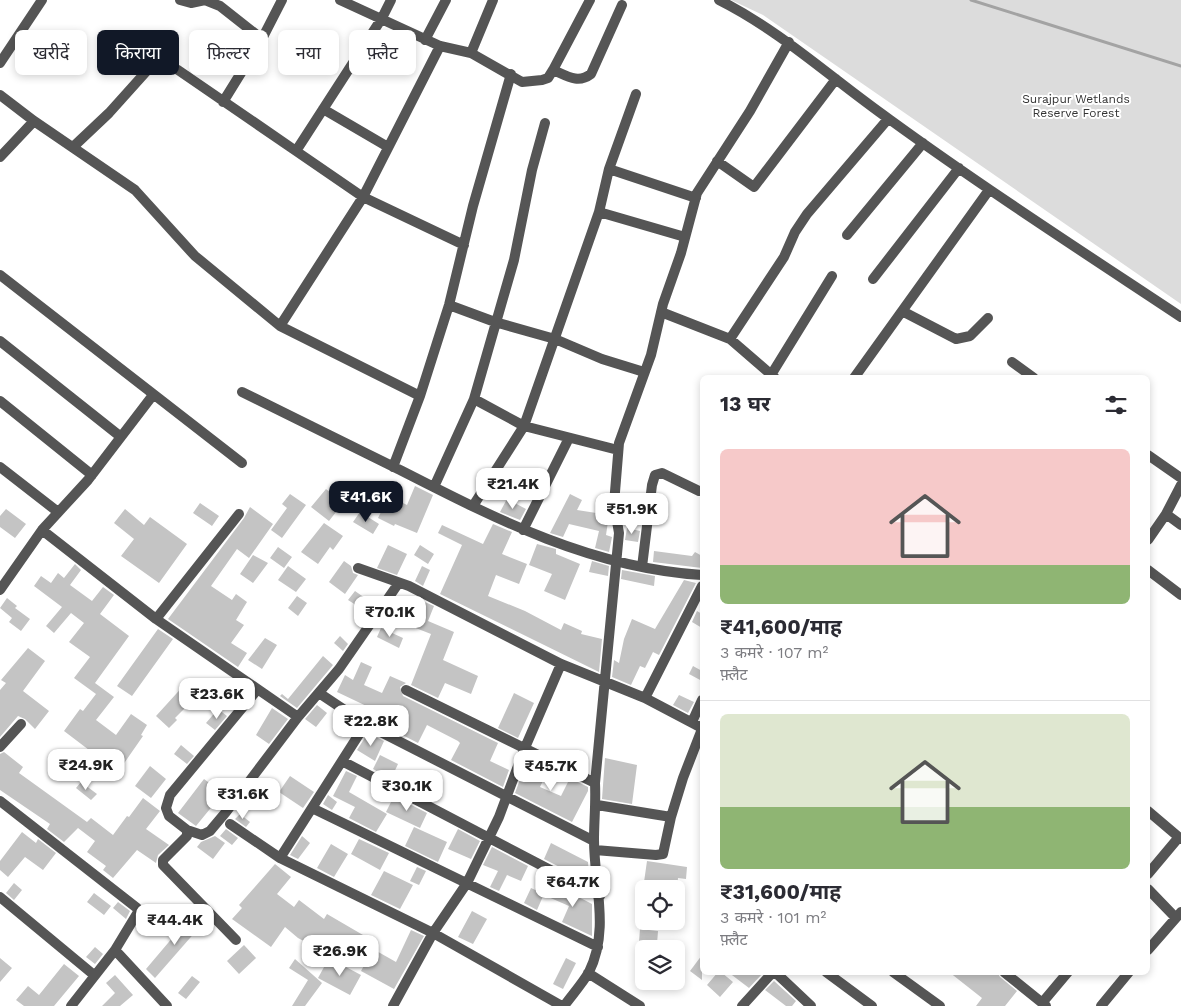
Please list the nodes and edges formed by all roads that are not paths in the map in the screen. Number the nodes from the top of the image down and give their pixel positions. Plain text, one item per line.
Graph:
1 (42, 0) edge
2 (180, 0) edge
3 (205, 0) edge
4 (282, 0) edge
5 (391, 0) edge
6 (446, 0) edge
7 (493, 0) edge
8 (590, 0) edge
9 (718, 0) edge
10 (343, 1) edge
11 (622, 5) dead end
12 (382, 18) junction
13 (251, 30) edge
14 (267, 30) edge
15 (426, 40) junction
16 (789, 42) junction
17 (440, 46) junction
18 (471, 53) junction
19 (0, 63) edge
20 (553, 70) junction
21 (511, 74) junction
22 (240, 75) edge
23 (836, 79) junction
24 (636, 94) dead end
25 (0, 95) edge
26 (224, 102) junction
27 (323, 109) junction
28 (888, 119) junction
29 (34, 121) junction
30 (545, 123) dead end
31 (923, 143) junction
32 (388, 146) junction
33 (73, 147) junction
34 (296, 151) junction
35 (0, 157) edge
36 (717, 160) junction
37 (959, 168) junction
38 (609, 169) junction
39 (989, 190) junction
40 (363, 197) junction
41 (696, 198) junction
42 (599, 212) junction
43 (847, 235) dead end
44 (685, 237) junction
45 (464, 245) junction
46 (0, 275) edge
47 (832, 276) dead end
48 (872, 279) dead end
49 (449, 305) junction
50 (902, 311) junction
51 (661, 312) junction
52 (1181, 317) edge
53 (988, 318) dead end
54 (495, 322) junction
55 (280, 326) junction
56 (556, 339) junction
57 (730, 339) junction
58 (0, 341) edge
59 (1012, 362) dead end
60 (644, 372) junction
61 (772, 375) edge
62 (774, 375) edge
63 (856, 375) edge
64 (1030, 375) edge
65 (242, 392) dead end
66 (153, 395) junction
67 (420, 396) junction
68 (474, 399) junction
69 (0, 401) edge
70 (524, 426) junction
71 (121, 436) junction
72 (569, 438) junction
73 (618, 450) junction
74 (1150, 456) edge
75 (242, 463) dead end
76 (0, 466) edge
77 (393, 467) junction
78 (92, 475) junction
79 (1181, 478) edge
80 (1181, 485) edge
81 (434, 488) junction
82 (698, 491) dead end
83 (473, 506) junction
84 (58, 512) junction
85 (239, 514) dead end
86 (1166, 514) junction
87 (1181, 525) edge
88 (42, 530) junction
89 (523, 530) junction
90 (1150, 537) edge
91 (616, 562) junction
92 (642, 567) junction
93 (358, 568) dead end
94 (1150, 572) edge
95 (700, 575) edge
96 (398, 584) junction
97 (0, 590) edge
98 (700, 590) edge
99 (1181, 595) edge
100 (156, 619) junction
101 (561, 664) junction
102 (605, 682) junction
103 (257, 690) junction
104 (406, 690) dead end
105 (319, 693) junction
106 (645, 698) junction
107 (700, 704) edge
108 (298, 718) junction
109 (692, 722) junction
110 (21, 724) dead end
111 (367, 725) junction
112 (700, 727) edge
113 (700, 734) edge
114 (0, 747) edge
115 (524, 750) junction
116 (342, 762) junction
117 (595, 783) junction
118 (505, 796) junction
119 (0, 801) edge
120 (597, 805) junction
121 (312, 808) junction
122 (1150, 813) edge
123 (671, 817) junction
124 (230, 824) dead end
125 (187, 830) junction
126 (488, 838) junction
127 (1180, 838) edge
128 (594, 845) junction
129 (280, 858) junction
130 (1150, 872) edge
131 (467, 883) junction
132 (1150, 891) edge
133 (600, 896) junction
134 (0, 897) edge
135 (1178, 915) edge
136 (433, 933) junction
137 (236, 940) dead end
138 (598, 947) junction
139 (1150, 948) edge
140 (115, 950) junction
141 (588, 973) junction
142 (771, 975) edge
143 (777, 975) edge
144 (830, 975) edge
145 (897, 975) edge
146 (1008, 975) edge
147 (1066, 975) edge
148 (1127, 975) edge
149 (94, 976) junction
150 (1044, 1005) edge
151 (70, 1006) edge
152 (167, 1006) edge
153 (393, 1006) edge
154 (563, 1006) edge
155 (640, 1006) edge
156 (742, 1006) edge
157 (811, 1006) edge
158 (872, 1006) edge
159 (940, 1006) edge
160 (1101, 1006) edge

1 - 19 street
2 - 3 street
3 - 13 street
4 - 14 street
5 - 12 street
6 - 15 street
7 - 18 street
8 - 20 street
9 - 16 street
10 - 12 street
11 - 20 street
12 - 15 street
12 - 27 street
15 - 17 street
16 - 23 street
16 - 36 street
17 - 18 street
17 - 32 street
18 - 21 street
20 - 21 street
21 - 45 street
22 - 26 street
23 - 28 street
23 - 36 street
24 - 38 street
25 - 29 street
26 - 33 street
26 - 34 street
27 - 32 street
27 - 34 street
28 - 31 street
28 - 57 street
29 - 33 street
29 - 35 street
30 - 54 street
31 - 37 street
31 - 43 street
32 - 40 street
33 - 55 street
34 - 40 street
36 - 41 street
37 - 39 street
37 - 48 street
38 - 41 street
38 - 42 street
39 - 50 street
39 - 52 street
40 - 45 street
40 - 55 street
41 - 44 street
42 - 44 street
42 - 56 street
44 - 51 street
45 - 49 street
46 - 66 street
47 - 62 street
49 - 54 street
49 - 67 street
50 - 53 street
50 - 63 street
51 - 57 street
51 - 60 street
54 - 56 street
54 - 68 street
55 - 67 street
56 - 60 street
56 - 70 street
57 - 61 street
58 - 71 street
59 - 64 street
60 - 73 street
65 - 77 street
66 - 71 street
66 - 75 street
67 - 77 street
68 - 70 street
68 - 81 street
69 - 78 street
70 - 72 street
70 - 83 street
71 - 78 street
72 - 73 street
72 - 89 street
73 - 91 street
74 - 79 street
76 - 84 street
77 - 81 street
78 - 84 street
80 - 86 street
81 - 83 street
82 - 92 street
83 - 89 street
84 - 88 street
85 - 100 street
86 - 87 street
86 - 90 street
88 - 97 street
88 - 100 street
89 - 91 street
91 - 92 street
91 - 102 street
92 - 95 street
93 - 96 street
94 - 99 street
96 - 101 street
96 - 105 street
98 - 106 street
100 - 103 street
101 - 102 street
101 - 115 street
102 - 106 street
102 - 117 street
103 - 108 street
103 - 125 street
104 - 115 street
105 - 108 street
105 - 111 street
106 - 109 street
107 - 109 street
108 - 125 street
109 - 112 street
110 - 114 street
111 - 116 street
111 - 118 street
113 - 123 street
115 - 117 street
115 - 118 street
116 - 121 street
116 - 126 street
117 - 120 street
118 - 126 street
118 - 128 street
119 - 140 street
120 - 123 street
120 - 128 street
121 - 129 street
121 - 131 street
122 - 127 street
123 - 128 street
124 - 129 street
125 - 137 street
126 - 131 street
126 - 133 street
127 - 130 street
128 - 133 street
129 - 136 street
131 - 136 street
131 - 138 street
132 - 135 street
133 - 138 street
134 - 149 street
135 - 139 street
136 - 153 street
136 - 154 street
138 - 141 street
140 - 149 street
140 - 152 street
141 - 154 street
141 - 155 street
142 - 156 street
143 - 157 street
144 - 158 street
145 - 159 street
146 - 150 street
147 - 150 street
148 - 160 street
149 - 151 street

